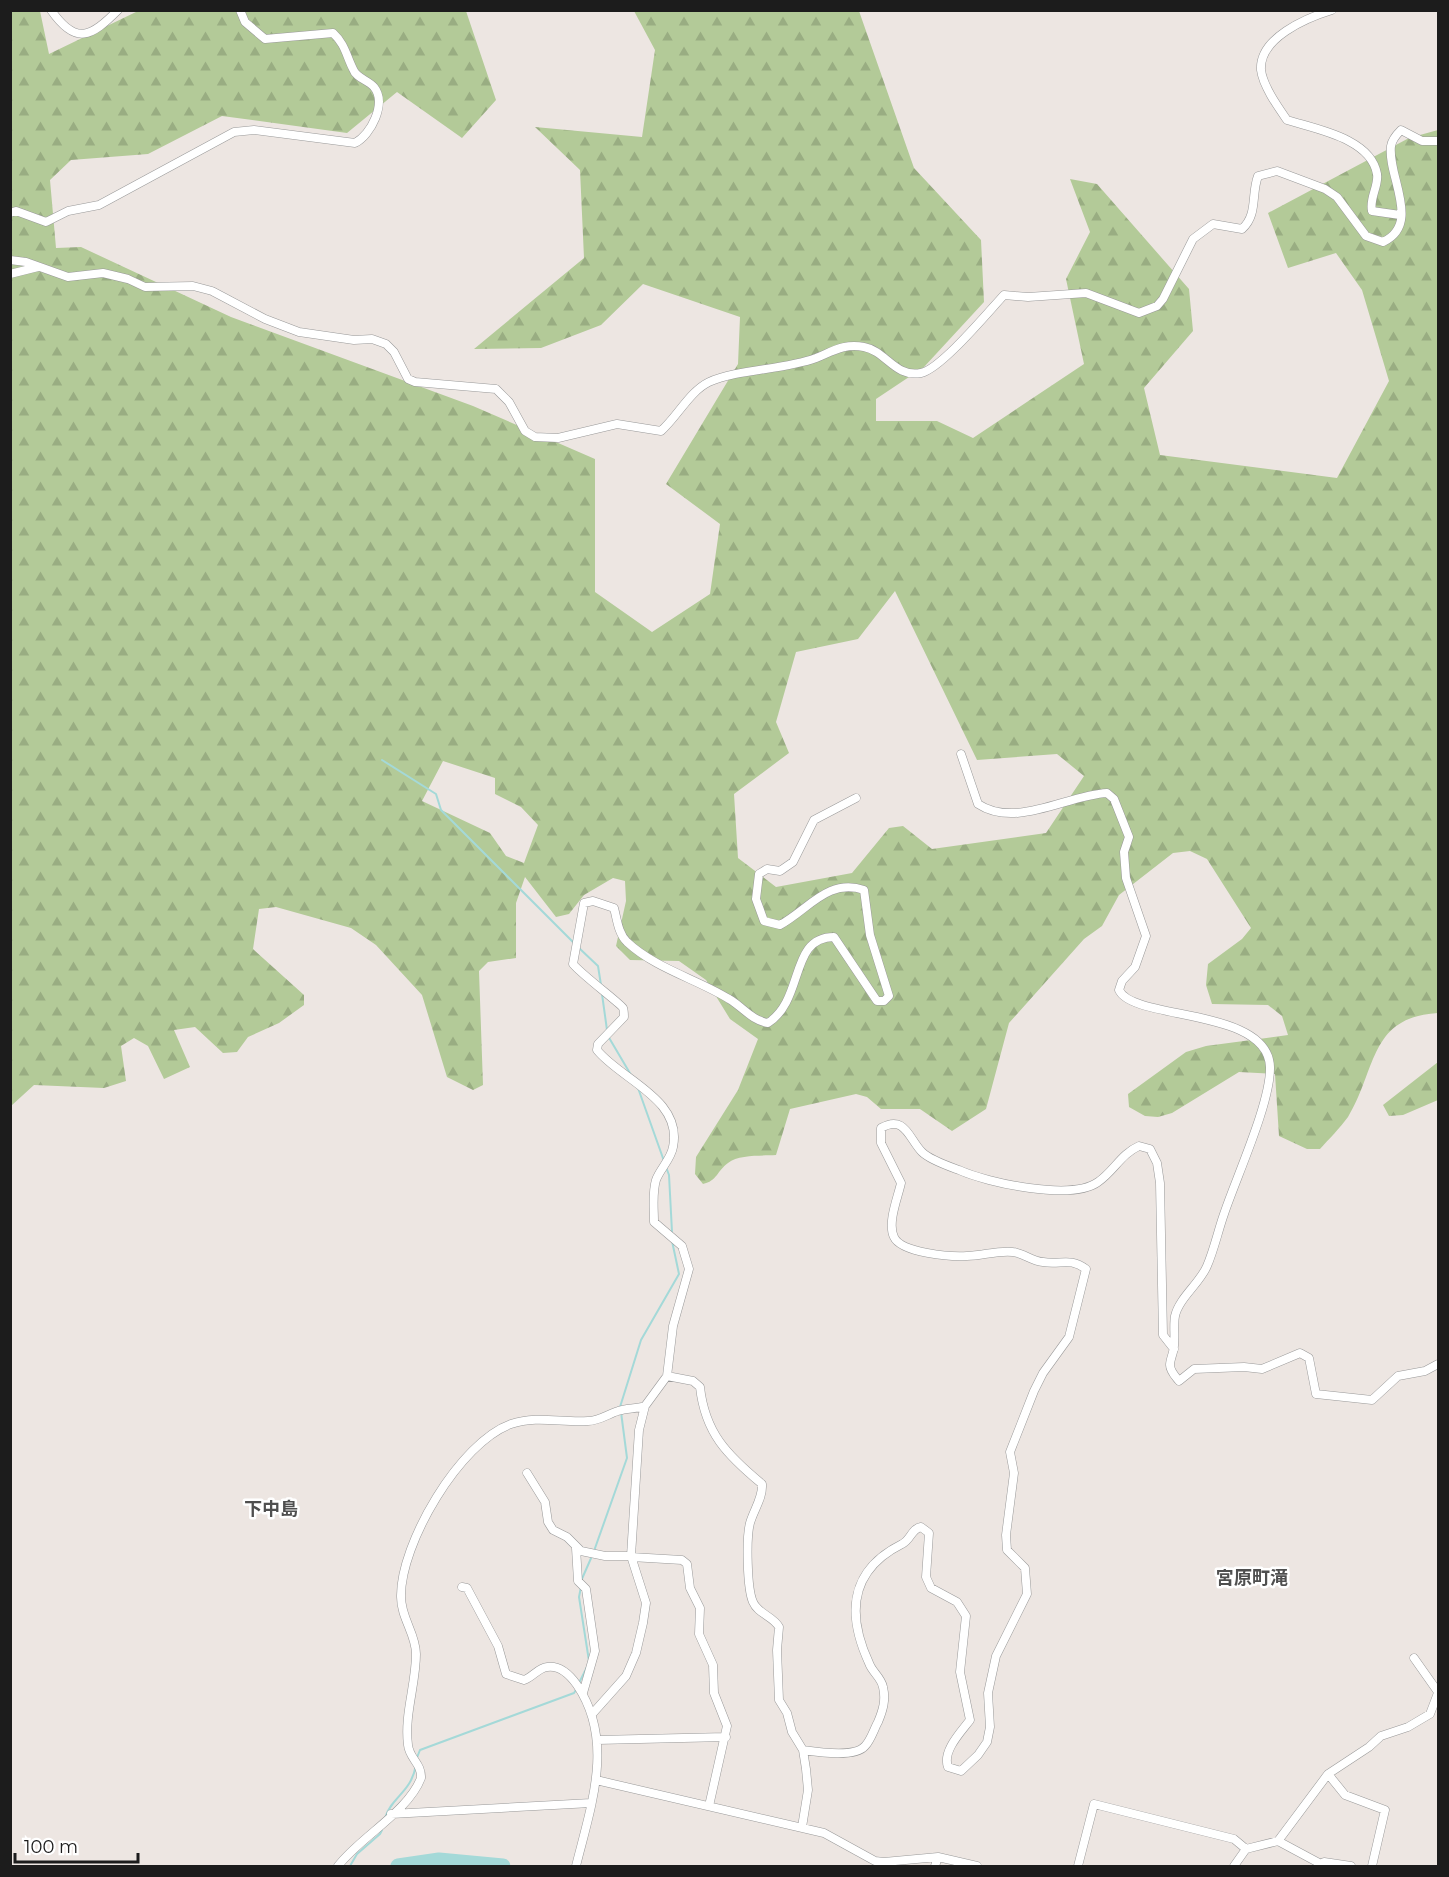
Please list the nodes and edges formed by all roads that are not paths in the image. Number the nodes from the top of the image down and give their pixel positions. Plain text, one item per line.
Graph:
1 (51, 10) edge
2 (118, 10) edge
3 (240, 10) edge
4 (1332, 10) edge
5 (1438, 141) edge
6 (10, 213) edge
7 (1400, 215) junction
8 (10, 260) edge
9 (39, 266) junction
10 (10, 274) edge
11 (961, 754) dead end
12 (856, 798) dead end
13 (1174, 1349) junction
14 (1438, 1364) edge
15 (667, 1376) junction
16 (645, 1407) junction
17 (527, 1473) dead end
18 (576, 1548) junction
19 (631, 1556) junction
20 (462, 1587) dead end
21 (1414, 1658) dead end
22 (583, 1693) junction
23 (1438, 1693) edge
24 (593, 1713) junction
25 (726, 1737) junction
26 (597, 1740) junction
27 (803, 1750) junction
28 (1328, 1774) junction
29 (596, 1780) junction
30 (591, 1803) junction
31 (710, 1806) junction
32 (392, 1814) junction
33 (802, 1827) junction
34 (1278, 1841) junction
35 (1246, 1849) junction
36 (938, 1857) junction
37 (1319, 1865) edge
38 (338, 1866) edge
39 (576, 1866) edge
40 (936, 1866) edge
41 (977, 1866) edge
42 (1078, 1866) edge
43 (1234, 1866) edge
44 (1351, 1866) edge
45 (1372, 1866) edge

1 - 2 street
3 - 6 street
4 - 7 street
5 - 7 street
7 - 9 street
8 - 9 street
9 - 10 street
11 - 13 street
12 - 15 street
13 - 14 street
13 - 27 street
15 - 16 street
15 - 27 street
16 - 19 street
16 - 32 street
17 - 18 street
18 - 19 street
18 - 22 street
19 - 24 street
19 - 25 street
20 - 22 street
21 - 23 street
22 - 24 street
23 - 28 street
24 - 26 street
25 - 26 street
25 - 31 street
26 - 29 street
27 - 33 street
28 - 34 street
28 - 45 street
29 - 30 street
29 - 31 street
30 - 32 street
30 - 39 street
31 - 33 street
32 - 38 street
33 - 36 street
34 - 35 street
34 - 37 street
35 - 42 street
35 - 43 street
36 - 40 street
36 - 41 street
37 - 44 street

